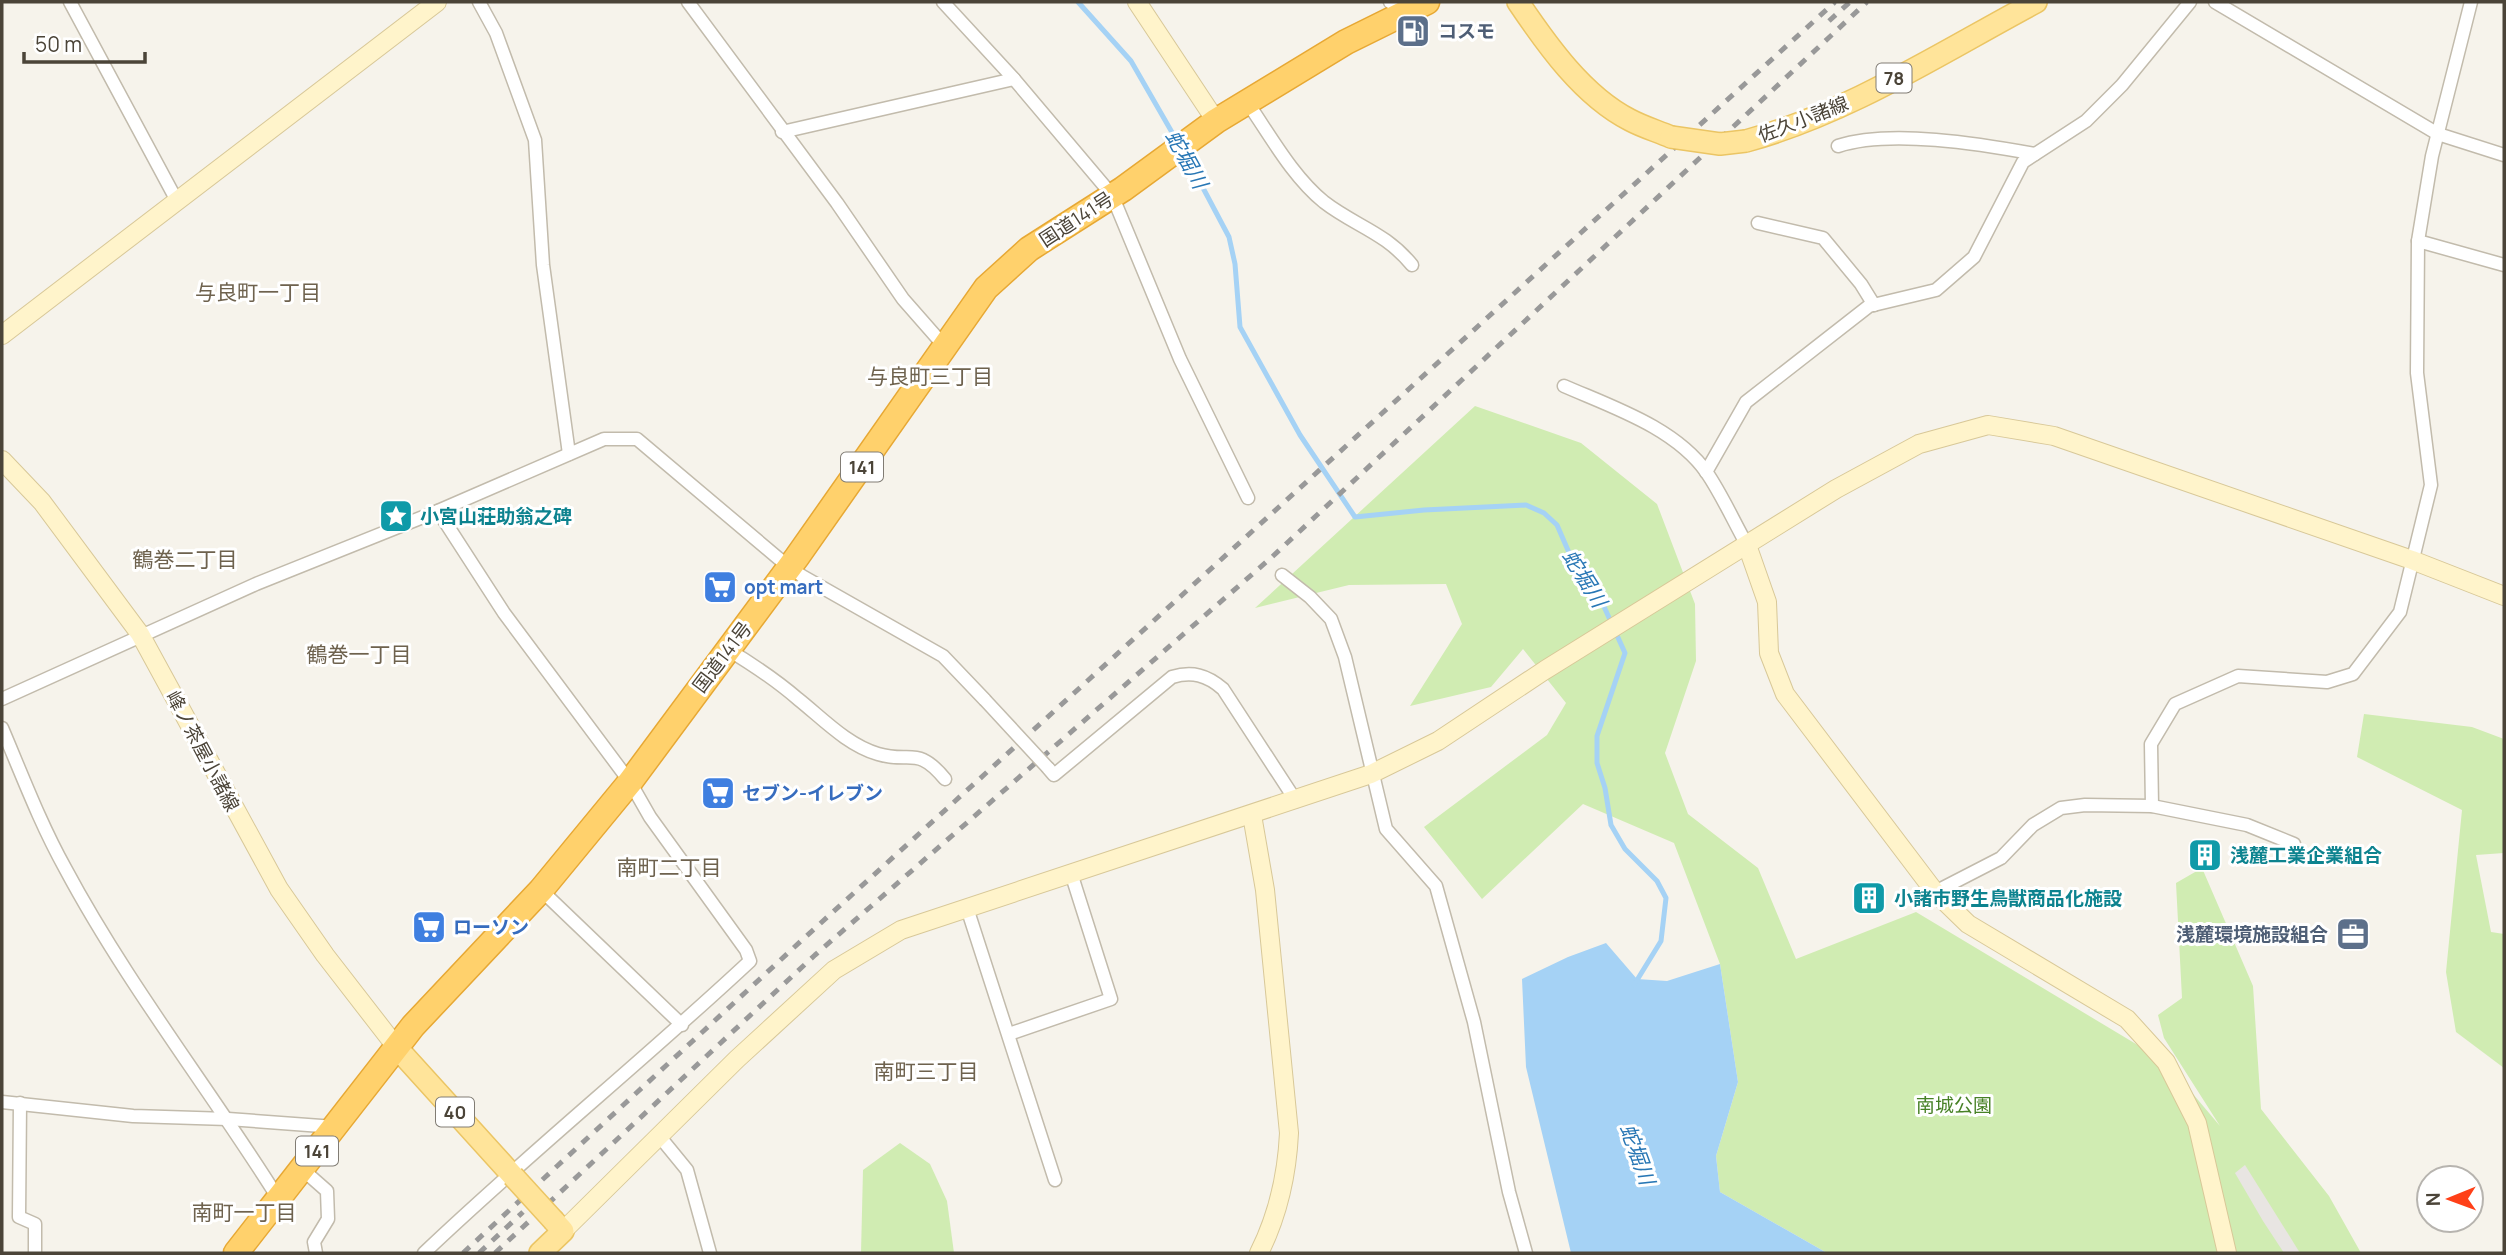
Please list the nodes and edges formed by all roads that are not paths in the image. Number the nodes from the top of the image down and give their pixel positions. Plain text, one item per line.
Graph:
1 (70, 2) edge
2 (437, 2) edge
3 (479, 2) edge
4 (688, 2) edge
5 (943, 2) edge
6 (1137, 2) edge
7 (1518, 2) edge
8 (2036, 2) edge
9 (2190, 2) edge
10 (2215, 2) edge
11 (2471, 2) edge
12 (1407, 5) edge
13 (1014, 79) junction
14 (1247, 102) junction
15 (1216, 121) junction
16 (782, 131) junction
17 (2438, 134) junction
18 (1838, 146) dead end
19 (2035, 154) junction
20 (2504, 155) edge
21 (1112, 195) junction
22 (177, 201) junction
23 (1758, 223) dead end
24 (2418, 241) junction
25 (1412, 265) dead end
26 (2504, 265) edge
27 (1874, 305) junction
28 (2, 335) edge
29 (946, 348) junction
30 (1564, 386) dead end
31 (569, 454) junction
32 (2, 460) edge
33 (1706, 472) junction
34 (1248, 498) dead end
35 (438, 511) junction
36 (1746, 545) junction
37 (2412, 560) junction
38 (790, 567) junction
39 (1282, 575) dead end
40 (2504, 596) edge
41 (141, 634) junction
42 (727, 649) junction
43 (2, 699) edge
44 (2, 727) edge
45 (1371, 774) junction
46 (945, 779) dead end
47 (630, 782) junction
48 (1296, 801) junction
49 (2152, 806) junction
50 (1252, 815) junction
51 (2294, 844) dead end
52 (1071, 873) junction
53 (541, 890) junction
54 (1935, 892) junction
55 (967, 908) junction
56 (682, 1025) junction
57 (1009, 1034) junction
58 (397, 1048) junction
59 (2, 1102) edge
60 (20, 1103) junction
61 (228, 1119) junction
62 (335, 1127) junction
63 (660, 1137) junction
64 (302, 1169) junction
65 (511, 1174) junction
66 (1055, 1180) dead end
67 (278, 1198) junction
68 (559, 1226) junction
69 (35, 1253) edge
70 (236, 1253) edge
71 (316, 1253) edge
72 (424, 1253) edge
73 (540, 1253) edge
74 (710, 1253) edge
75 (1259, 1253) edge
76 (1526, 1253) edge
77 (2227, 1253) edge

1 - 22 street
2 - 22 street
3 - 31 street
4 - 16 street
5 - 13 street
6 - 15 street
7 - 8 main road, 佐久小諸線 / 78, bridge
9 - 19 street
10 - 17 street
11 - 17 street
12 - 14 highway, 国道141号 / 141
13 - 16 street
13 - 21 street
14 - 15 highway, 国道141号 / 141
14 - 25 street
15 - 21 highway, 国道141号 / 141
16 - 29 street
17 - 20 street
17 - 24 street
18 - 19 street
19 - 27 street
21 - 29 highway, 国道141号 / 141
21 - 34 street
22 - 28 street
23 - 27 street
24 - 26 street
24 - 37 street
27 - 33 street
29 - 38 highway, 国道141号 / 141
30 - 33 street
31 - 35 street
31 - 38 street
32 - 41 street, 峰ノ茶屋小諸線
33 - 36 street
35 - 41 street
35 - 47 street
36 - 37 street
36 - 45 street
36 - 54 street
37 - 40 street
37 - 49 street
38 - 42 highway, 国道141号 / 141
38 - 48 street, bridge
39 - 45 street
41 - 43 street
41 - 58 street, 峰ノ茶屋小諸線
42 - 46 street
42 - 47 highway, 国道141号 / 141
44 - 61 street
45 - 48 street
45 - 76 street
47 - 53 highway, 国道141号 / 141
47 - 56 street
48 - 50 street
49 - 51 street
49 - 54 street
50 - 52 street
50 - 75 street
52 - 55 street
52 - 57 street
53 - 56 street
53 - 58 highway, 国道141号 / 141
54 - 77 street
55 - 57 street
55 - 63 street
56 - 65 street
57 - 66 street
58 - 62 highway, 国道141号 / 141
58 - 65 main road, 40
59 - 60 street
60 - 61 street
60 - 69 street
61 - 62 street
61 - 67 street
62 - 64 highway, 国道141号 / 141
63 - 68 street
63 - 74 street
64 - 67 highway, 国道141号 / 141
64 - 71 street
65 - 68 main road, 40, bridge
65 - 72 street
67 - 70 highway, 国道141号 / 141
68 - 73 main road

